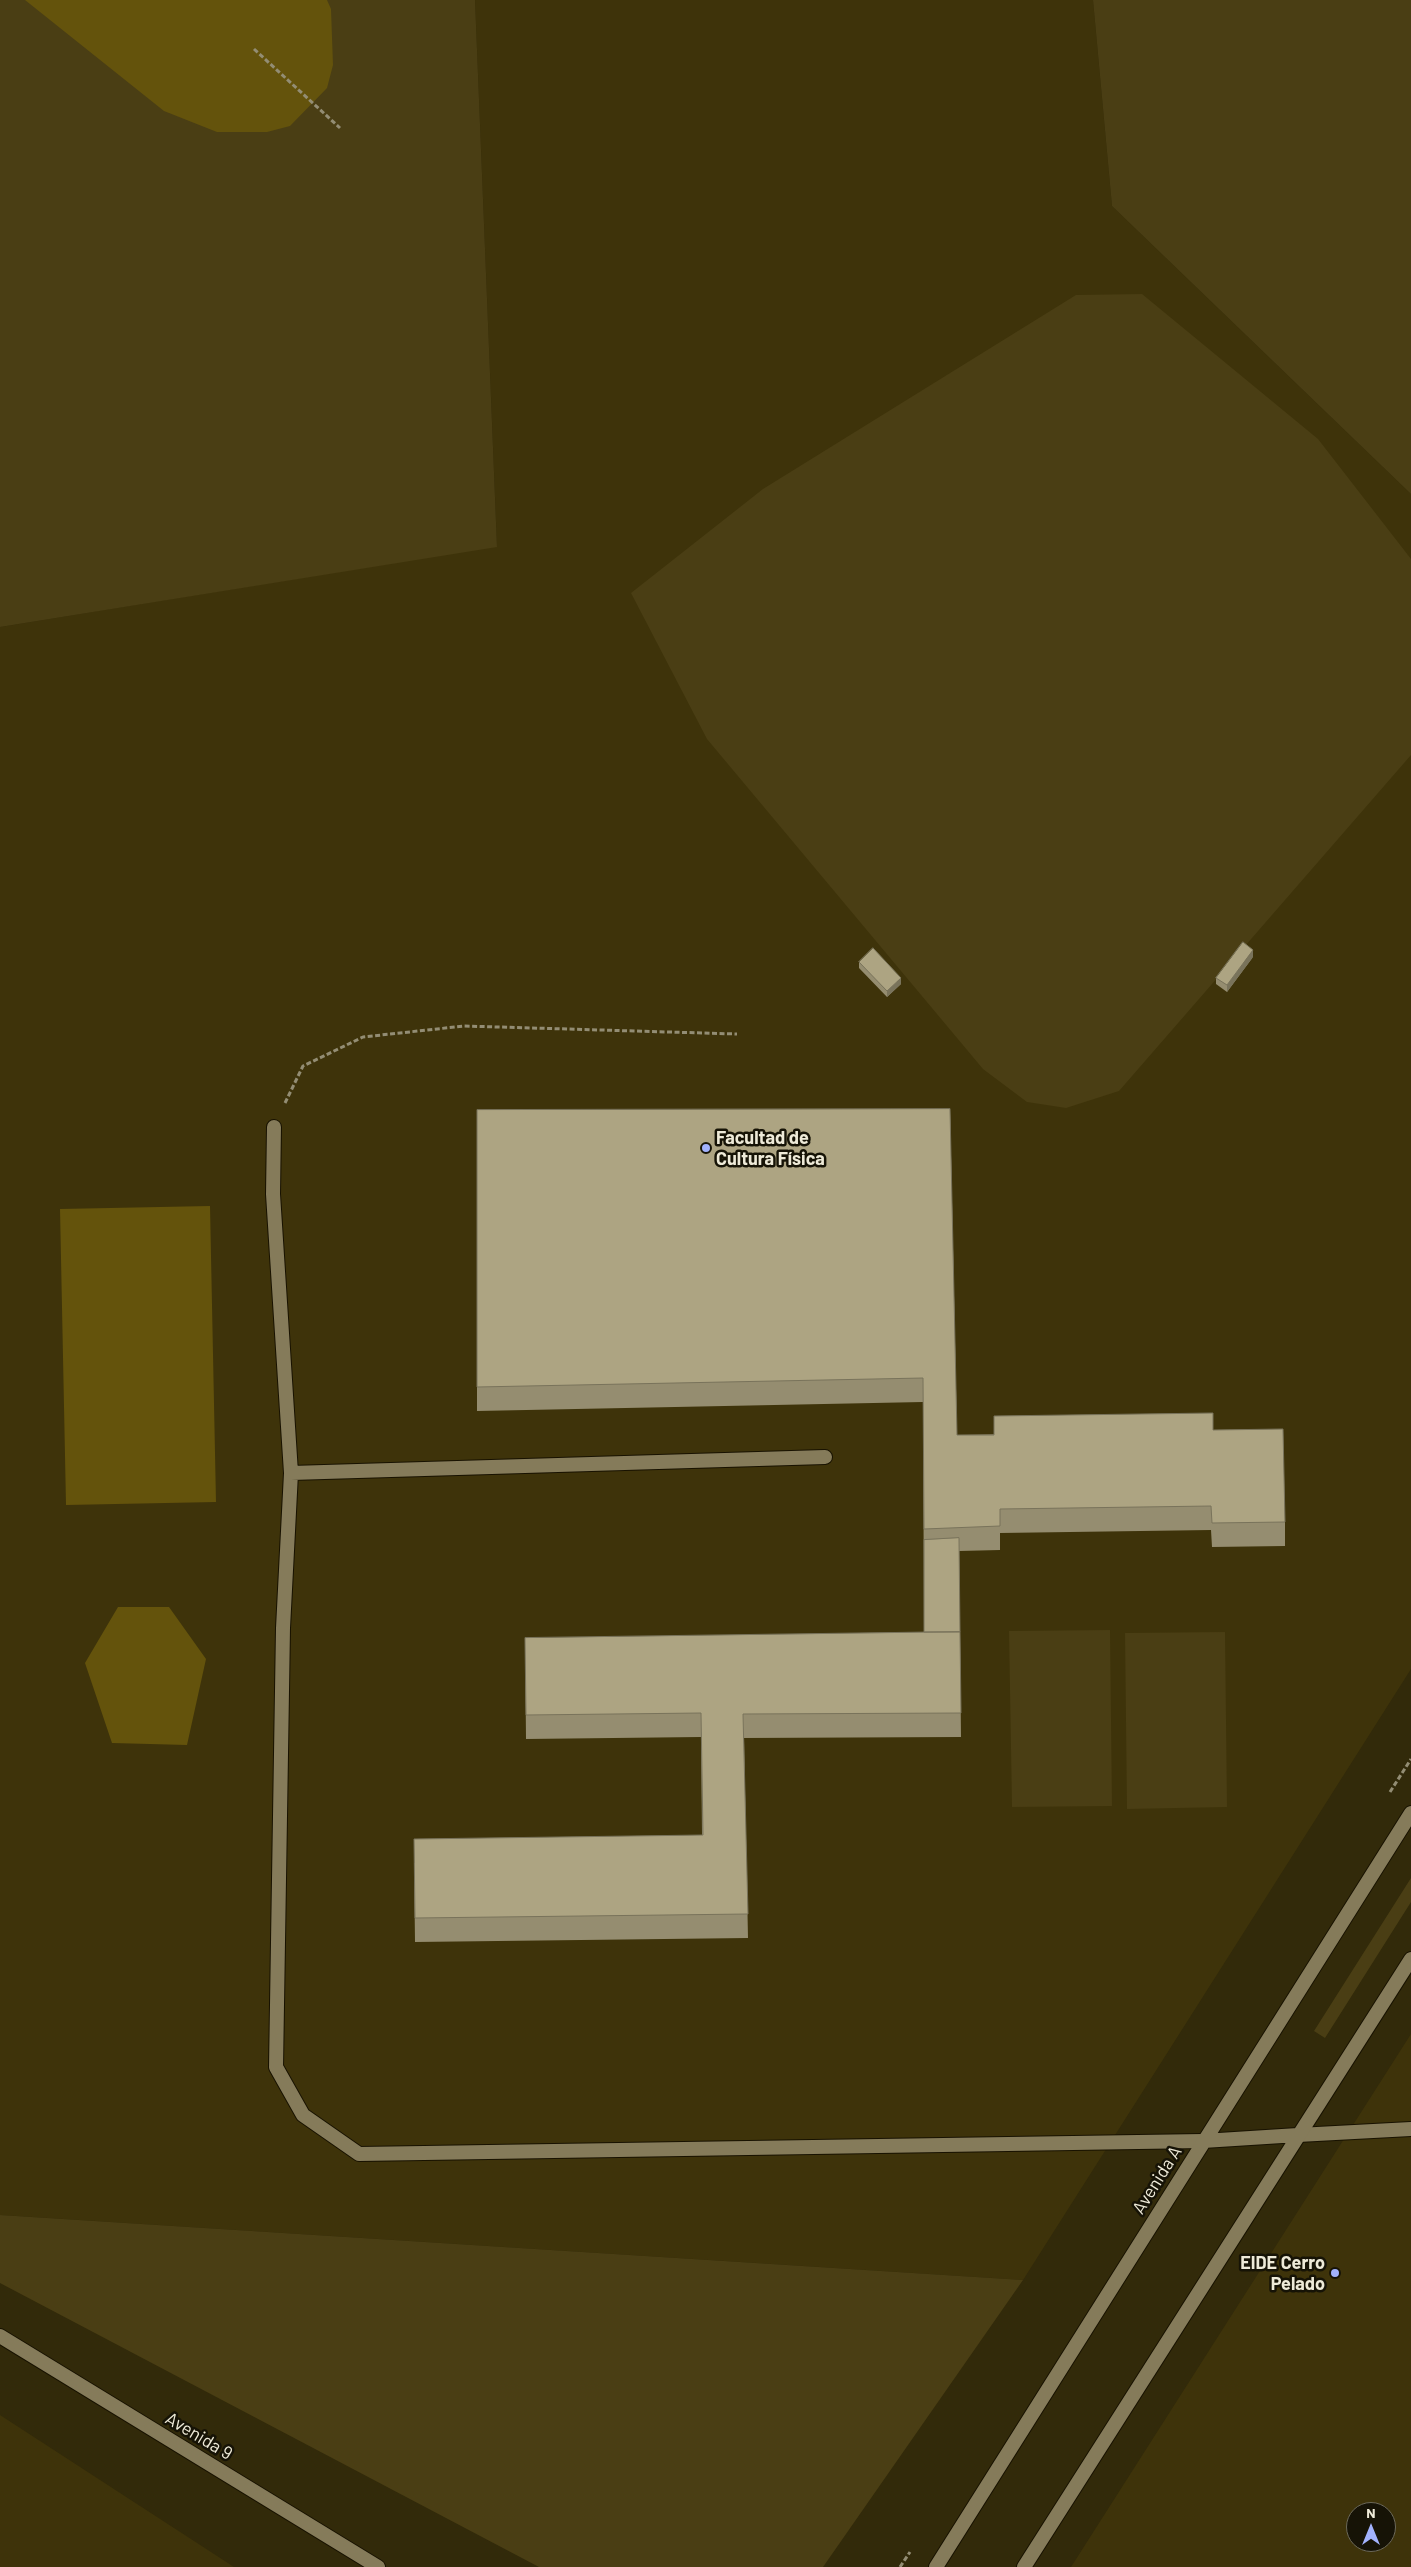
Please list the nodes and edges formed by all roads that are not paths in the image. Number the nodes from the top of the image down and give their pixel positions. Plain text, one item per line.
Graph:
1 (274, 1127) road end
2 (825, 1457) dead end
3 (292, 1472) junction
4 (1411, 1813) edge
5 (1411, 1959) edge
6 (1411, 2130) edge
7 (1298, 2135) junction
8 (1204, 2141) junction
9 (0, 2336) edge
10 (378, 2567) edge
11 (936, 2567) edge
12 (1024, 2567) edge

1 - 3 main road
2 - 3 main road
3 - 8 main road
4 - 8 main road, Avenida A
5 - 7 main road
6 - 7 main road
7 - 8 main road
7 - 12 main road
8 - 11 main road, Avenida A
9 - 10 main road, Avenida 9

